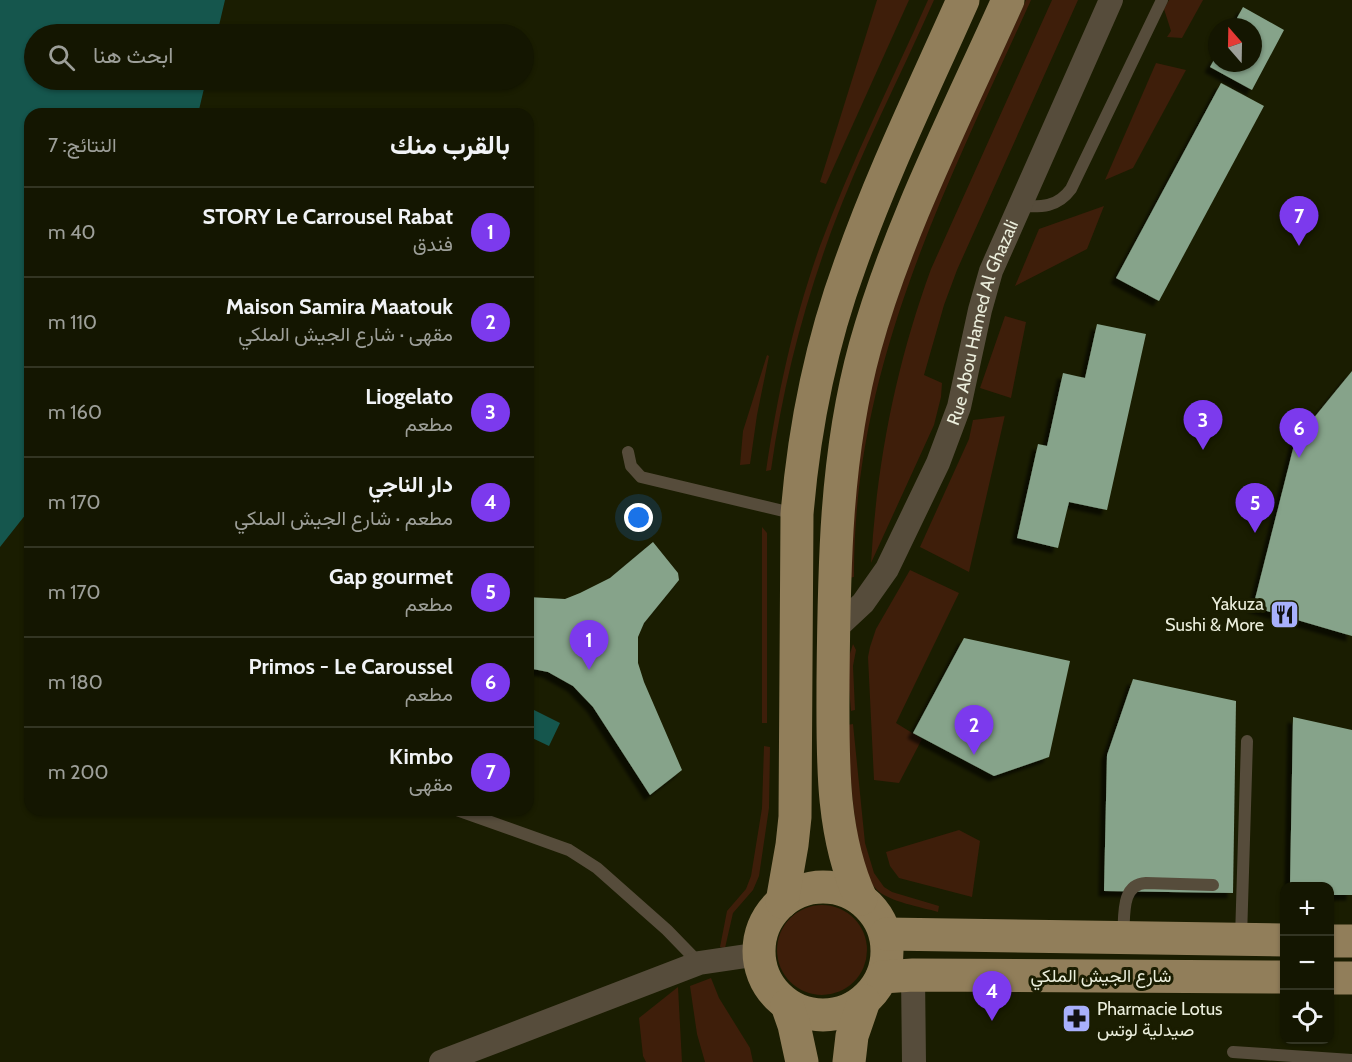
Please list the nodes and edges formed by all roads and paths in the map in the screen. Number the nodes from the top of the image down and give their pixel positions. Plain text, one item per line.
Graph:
1 (963, 0) edge
2 (1008, 0) edge
3 (1111, 0) edge
4 (1148, 0) edge
5 (1162, 0) edge
6 (1156, 12) junction
7 (1020, 206) junction
8 (628, 452) dead end
9 (797, 514) junction
10 (833, 631) junction
11 (1247, 741) dead end
12 (474, 816) edge
13 (1213, 885) dead end
14 (861, 899) junction
15 (782, 902) junction
16 (886, 934) junction
17 (1123, 938) junction
18 (1241, 940) junction
19 (1280, 940) edge
20 (1334, 941) edge
21 (1352, 941) edge
22 (760, 954) junction
23 (699, 963) junction
24 (1280, 977) edge
25 (1334, 978) edge
26 (1352, 978) edge
27 (886, 984) junction
28 (787, 1005) junction
29 (1233, 1052) dead end
30 (1352, 1060) edge
31 (445, 1061) edge
32 (802, 1062) edge
33 (849, 1062) edge
34 (914, 1062) edge

1 - 9 main road
2 - 10 main road
3 - 7 street, Rue Abou Hamed Al Ghazali
4 - 6 lane
5 - 6 lane
6 - 7 lane
7 - 10 street, Rue Abou Hamed Al Ghazali
8 - 9 lane
9 - 15 main road
10 - 14 main road
11 - 18 lane
12 - 23 lane
13 - 17 lane
14 - 15 main road
14 - 16 main road
15 - 22 main road
16 - 17 main road, شارع الجيش الملكي
16 - 27 main road
17 - 18 main road, شارع الجيش الملكي
18 - 19 main road, شارع الجيش الملكي
20 - 21 main road
22 - 23 street
22 - 28 main road
23 - 31 street
24 - 27 main road, شارع الجيش الملكي
25 - 26 main road
27 - 28 main road
27 - 33 main road
27 - 34 street
28 - 32 main road
29 - 30 lane

